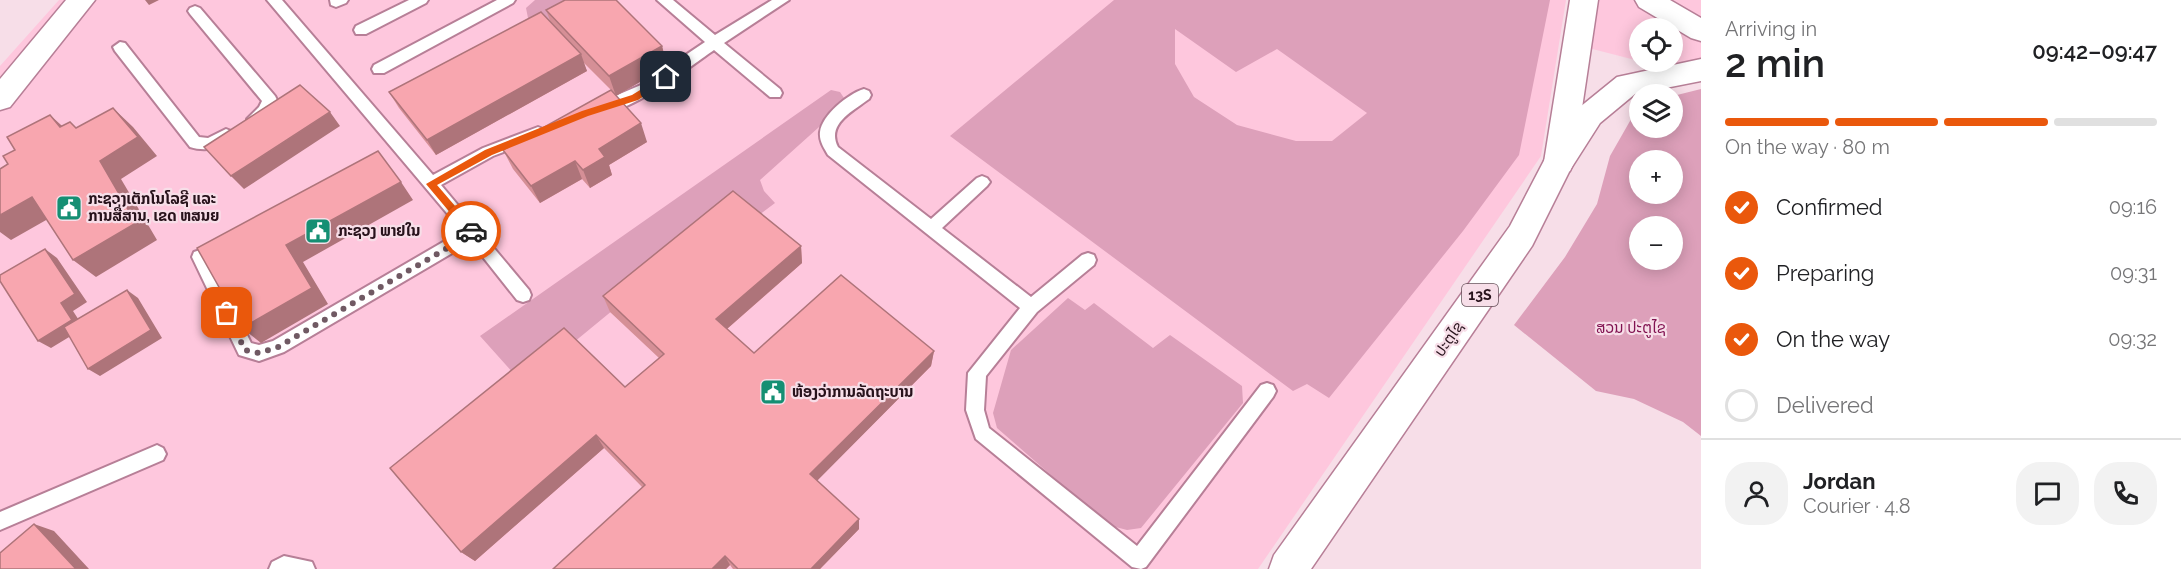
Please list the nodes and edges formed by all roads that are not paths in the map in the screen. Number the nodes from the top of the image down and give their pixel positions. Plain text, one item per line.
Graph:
1 (81, 0) edge
2 (274, 0) edge
3 (421, 0) edge
4 (507, 0) edge
5 (664, 0) edge
6 (782, 0) edge
7 (1584, 0) edge
8 (1649, 0) edge
9 (195, 11) dead end
10 (361, 30) dead end
11 (1701, 31) edge
12 (713, 43) junction
13 (120, 47) dead end
14 (379, 69) dead end
15 (1701, 70) edge
16 (775, 93) dead end
17 (864, 95) dead end
18 (0, 99) edge
19 (585, 113) edge
20 (555, 126) edge
21 (1559, 162) junction
22 (982, 182) dead end
23 (430, 184) junction
24 (931, 228) junction
25 (473, 233) junction
26 (200, 257) edge
27 (1088, 260) dead end
28 (523, 295) dead end
29 (1031, 307) junction
30 (1267, 392) dead end
31 (157, 454) dead end
32 (0, 521) edge
33 (1135, 565) edge
34 (279, 569) edge
35 (305, 569) edge
36 (1288, 569) edge

1 - 18 main road
2 - 23 lane
3 - 10 lane
4 - 14 lane
5 - 12 lane
6 - 12 lane
7 - 21 main road
8 - 11 main road
9 - 13 lane
12 - 16 lane
12 - 19 lane
15 - 21 main road, ປະຕູໄຊ / 13S
17 - 24 lane
20 - 23 lane
21 - 36 main road, ປະຕູໄຊ / 13S
22 - 24 lane
23 - 25 lane
24 - 29 lane
25 - 26 lane
25 - 28 lane
27 - 29 lane
29 - 33 lane
30 - 33 lane
31 - 32 lane
34 - 35 lane

